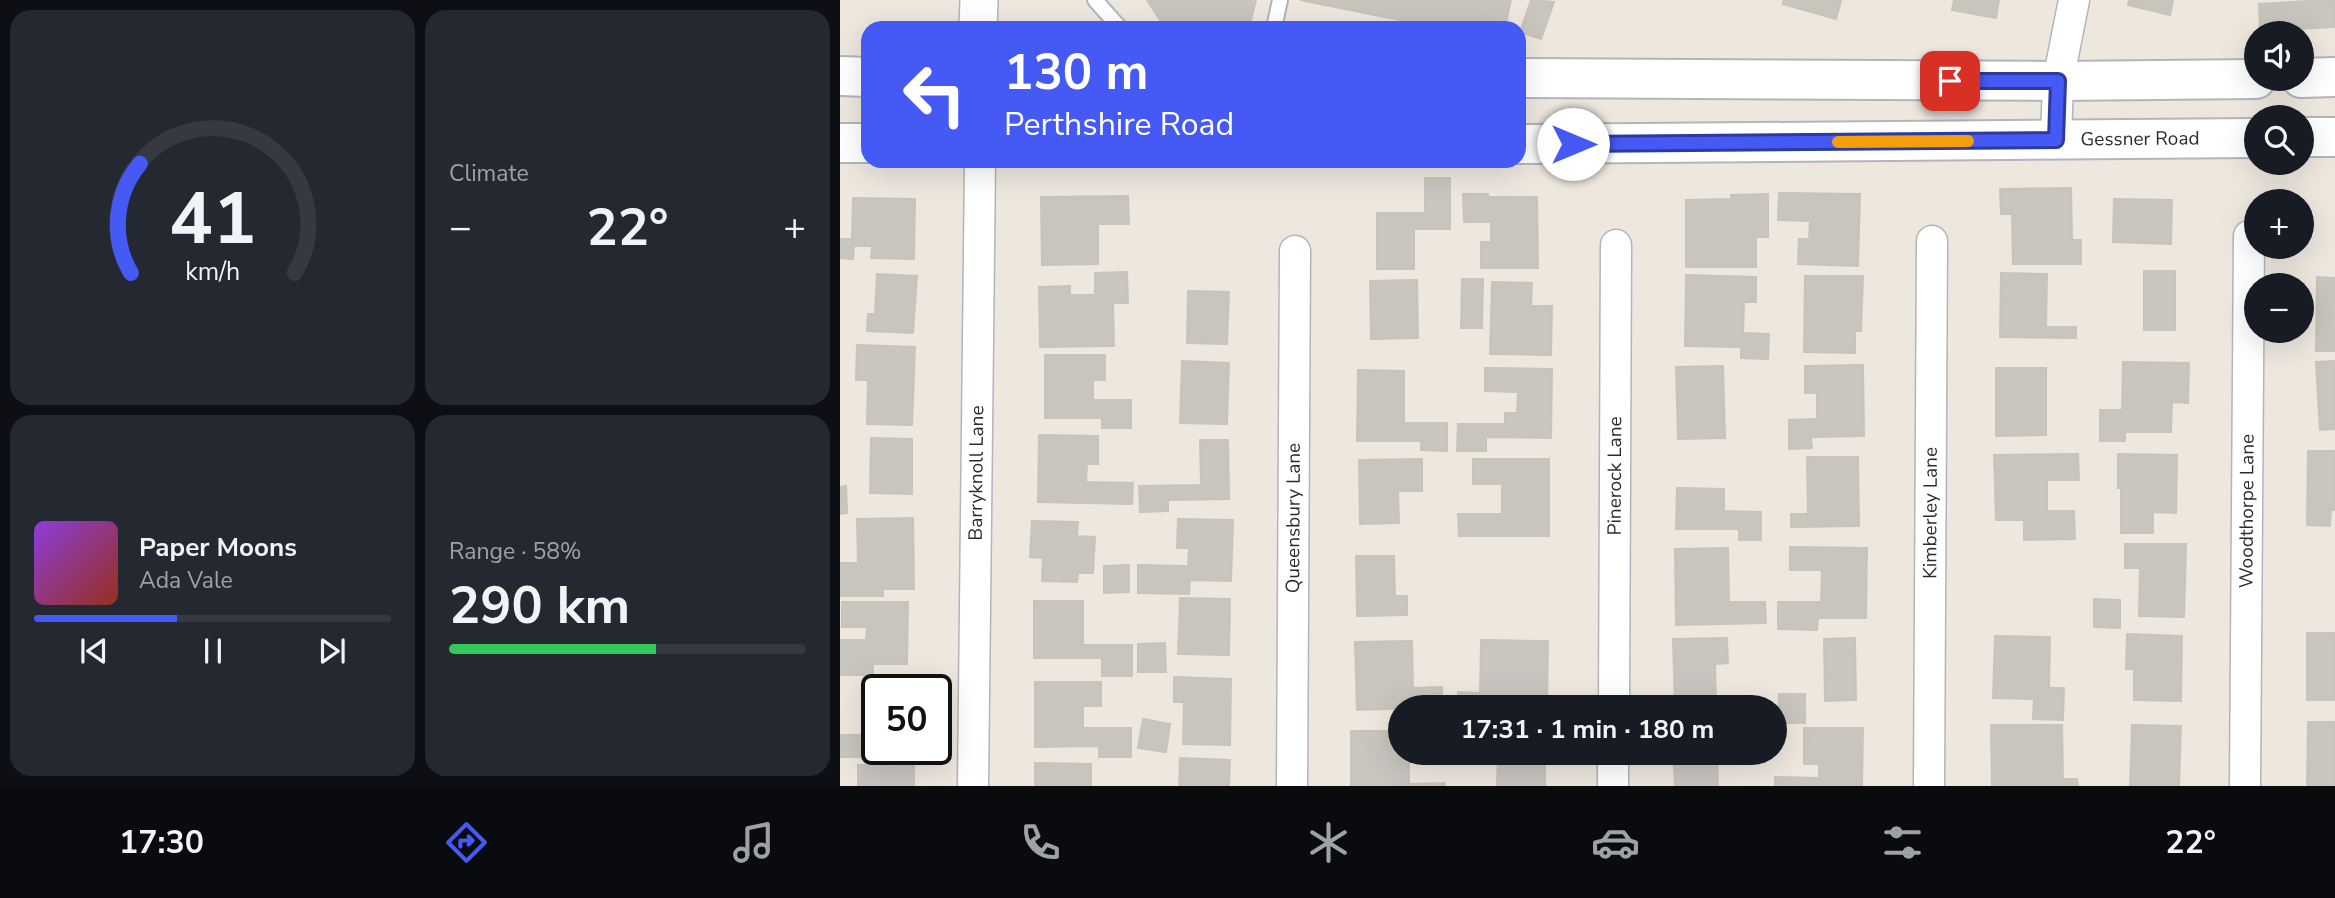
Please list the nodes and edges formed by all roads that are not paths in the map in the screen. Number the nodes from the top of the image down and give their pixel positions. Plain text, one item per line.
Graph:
1 (979, 0) edge
2 (1095, 0) edge
3 (1280, 0) edge
4 (2074, 0) edge
5 (978, 21) edge
6 (1114, 21) edge
7 (1276, 21) edge
8 (840, 76) edge
9 (861, 77) edge
10 (2335, 77) edge
11 (1526, 78) edge
12 (2314, 78) edge
13 (2244, 79) edge
14 (2058, 81) junction
15 (2314, 137) edge
16 (2335, 137) edge
17 (2244, 138) edge
18 (2056, 140) junction
19 (840, 143) edge
20 (861, 143) edge
21 (1526, 144) edge
22 (980, 168) edge
23 (1932, 241) dead end
24 (1616, 245) dead end
25 (1295, 251) dead end
26 (2249, 259) edge
27 (1614, 695) edge
28 (1614, 765) edge
29 (973, 786) edge
30 (1292, 786) edge
31 (1613, 786) edge
32 (1929, 786) edge
33 (2245, 786) edge

1 - 5 street
2 - 6 lane
3 - 7 lane
4 - 14 street
8 - 9 main road
10 - 12 main road
11 - 14 main road
13 - 14 main road
14 - 18 street
15 - 16 main road
17 - 18 main road, Gessner Road
18 - 21 main road, Gessner Road
19 - 20 main road
22 - 29 street, Barryknoll Lane
23 - 32 street, Kimberley Lane
24 - 27 street, Pinerock Lane
25 - 30 street, Queensbury Lane
26 - 33 street, Woodthorpe Lane
28 - 31 street

